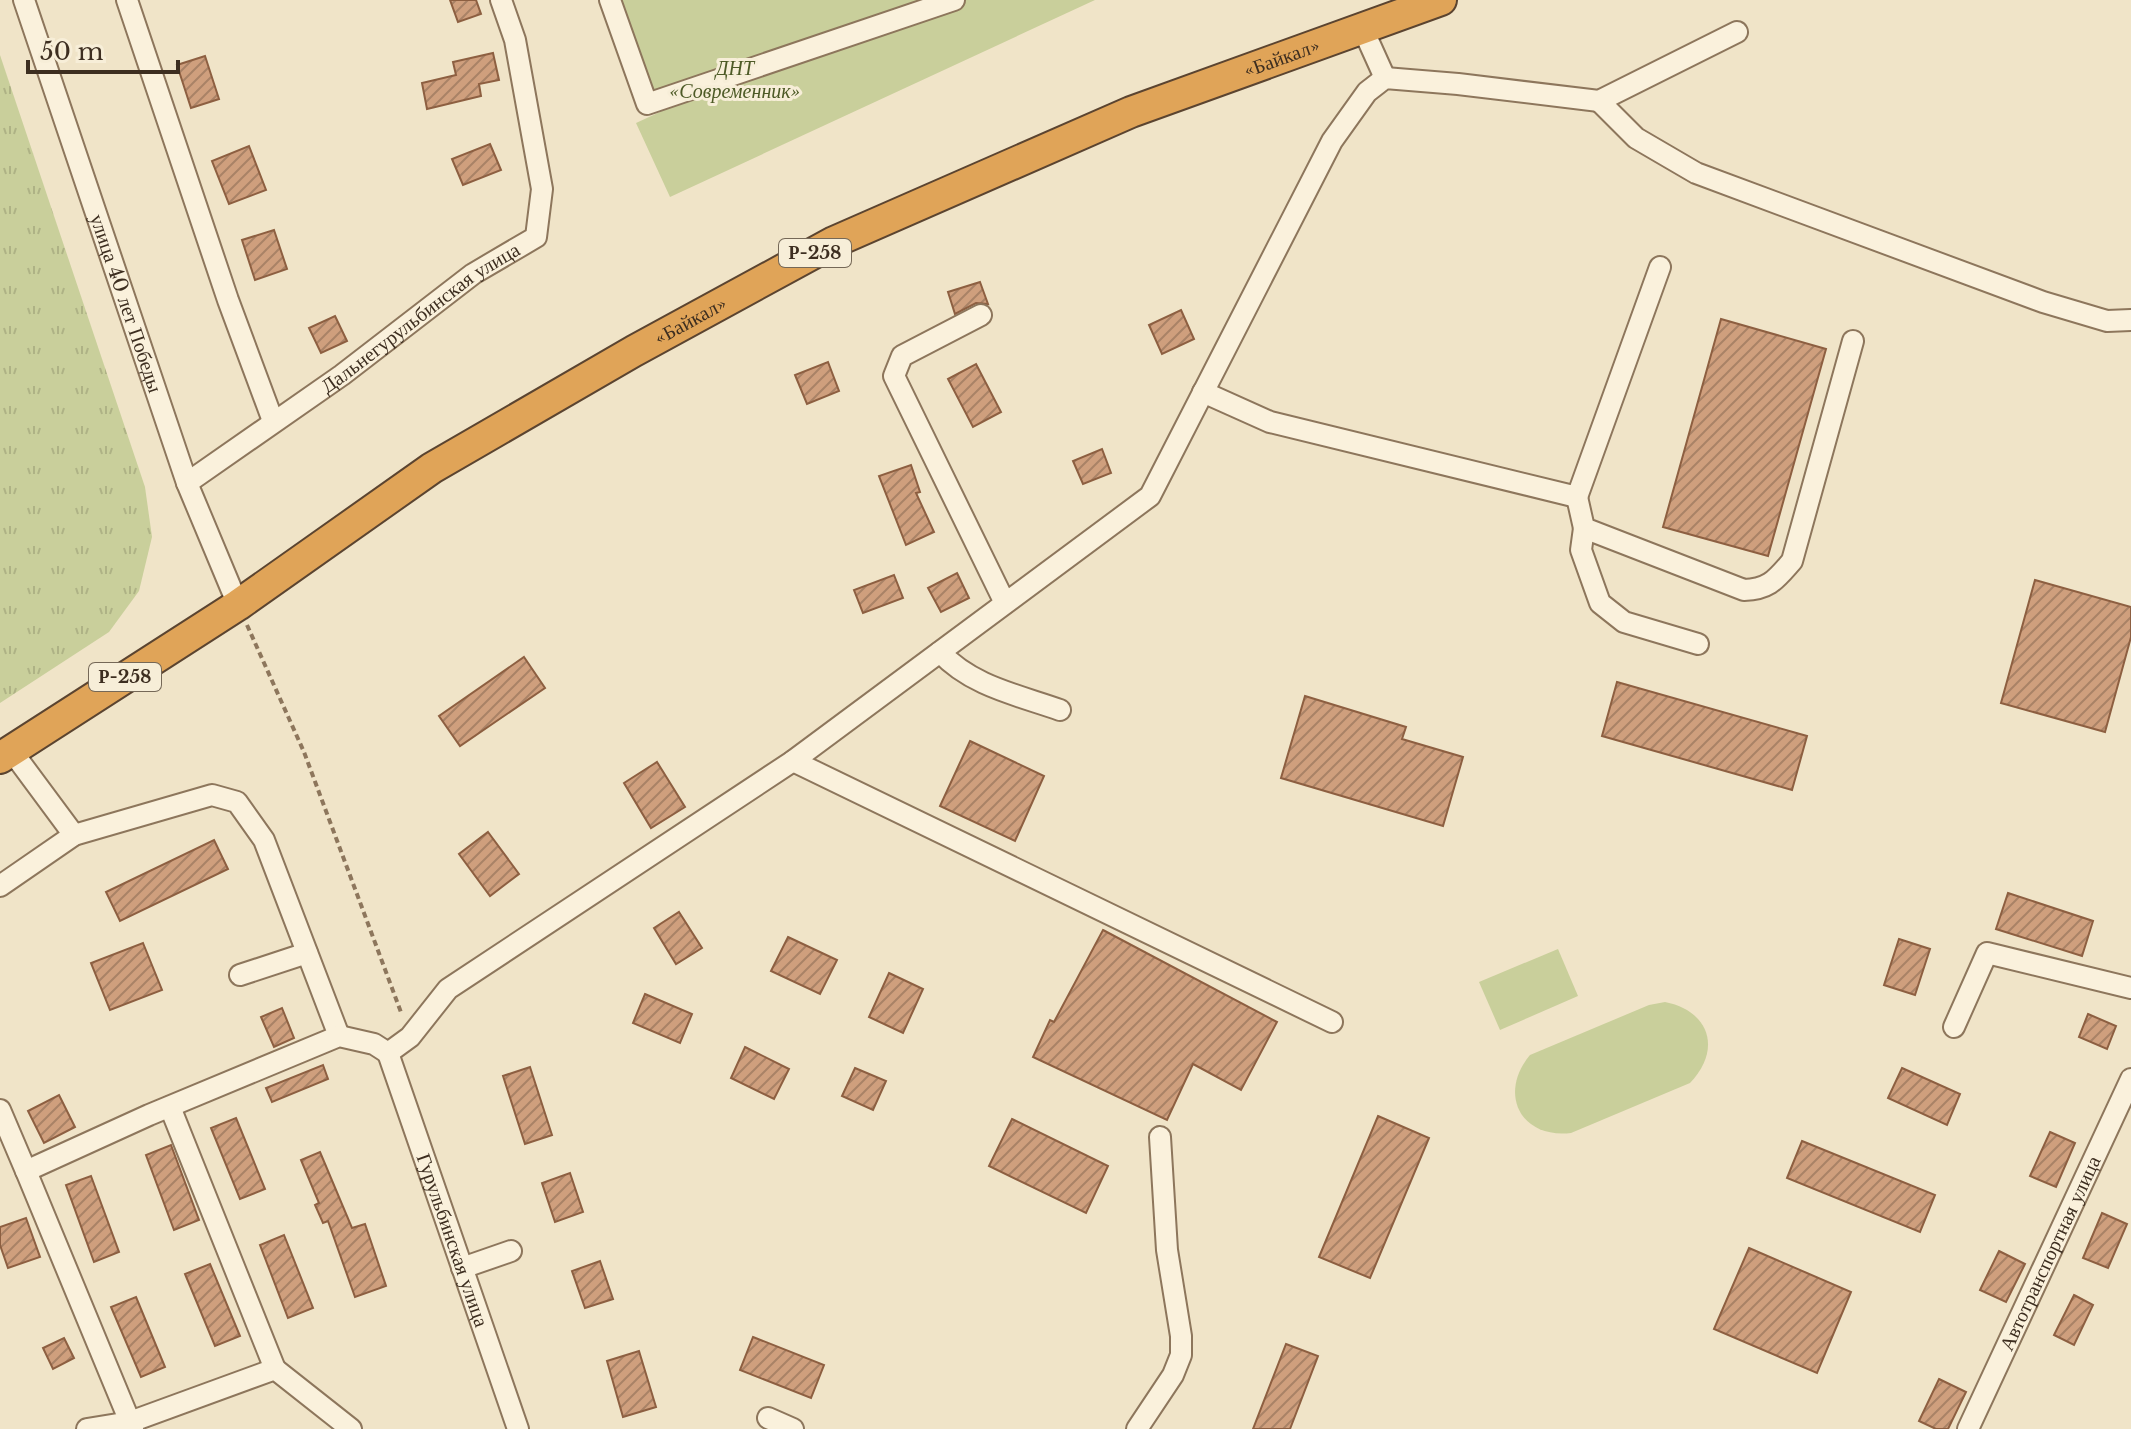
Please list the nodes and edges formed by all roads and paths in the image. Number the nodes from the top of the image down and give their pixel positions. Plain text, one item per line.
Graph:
1 (24, 0) edge
2 (127, 0) edge
3 (501, 0) edge
4 (610, 0) edge
5 (954, 0) edge
6 (1441, 0) edge
7 (1362, 27) junction
8 (1737, 32) dead end
9 (1385, 78) junction
10 (1599, 101) junction
11 (1660, 267) dead end
12 (981, 315) dead end
13 (2131, 320) edge
14 (1853, 341) dead end
15 (1203, 392) junction
16 (273, 421) junction
17 (187, 483) junction
18 (1577, 497) junction
19 (1584, 528) junction
20 (1005, 603) junction
21 (238, 605) junction
22 (1698, 644) dead end
23 (940, 652) junction
24 (1060, 710) dead end
25 (6, 754) edge
26 (793, 761) junction
27 (74, 835) junction
28 (0, 886) edge
29 (307, 953) junction
30 (240, 975) dead end
31 (2131, 988) edge
32 (1332, 1022) dead end
33 (1954, 1027) dead end
34 (339, 1036) junction
35 (410, 1037) junction
36 (388, 1053) junction
37 (2131, 1079) edge
38 (170, 1107) junction
39 (2, 1122) edge
40 (1160, 1137) dead end
41 (26, 1171) junction
42 (511, 1251) dead end
43 (462, 1268) junction
44 (275, 1369) junction
45 (768, 1418) dead end
46 (131, 1426) edge
47 (87, 1429) edge
48 (351, 1429) edge
49 (518, 1429) edge
50 (793, 1429) edge
51 (1137, 1429) edge
52 (1968, 1429) edge

1 - 17 street, улица 40 лет Победы
2 - 16 street
3 - 16 street, Дальнегурульбинская улица
4 - 5 street
6 - 7 highway, «Байкал» / Р-258
7 - 9 street
7 - 21 highway, «Байкал» / Р-258
8 - 10 street
9 - 10 street
9 - 15 street
10 - 13 street
11 - 18 street
12 - 20 street
14 - 19 street
15 - 18 street
15 - 20 street
16 - 17 street, Дальнегурульбинская улица
17 - 21 street, улица 40 лет Победы
18 - 19 street
19 - 22 street
20 - 23 street
21 - 25 highway, «Байкал» / Р-258
21 - 35 path
23 - 24 street
23 - 26 street
25 - 27 street
26 - 32 street
26 - 35 street
27 - 28 street
27 - 29 street
29 - 30 street
29 - 34 street
31 - 33 street
34 - 36 street
34 - 38 street
35 - 36 street
36 - 43 street, Гурульбинская улица
37 - 52 street, Автотранспортная улица
38 - 41 street
38 - 44 street
39 - 41 street
40 - 51 street
41 - 46 street
42 - 43 street
43 - 49 street, Гурульбинская улица
44 - 46 street
44 - 48 street
45 - 50 street
46 - 47 street

